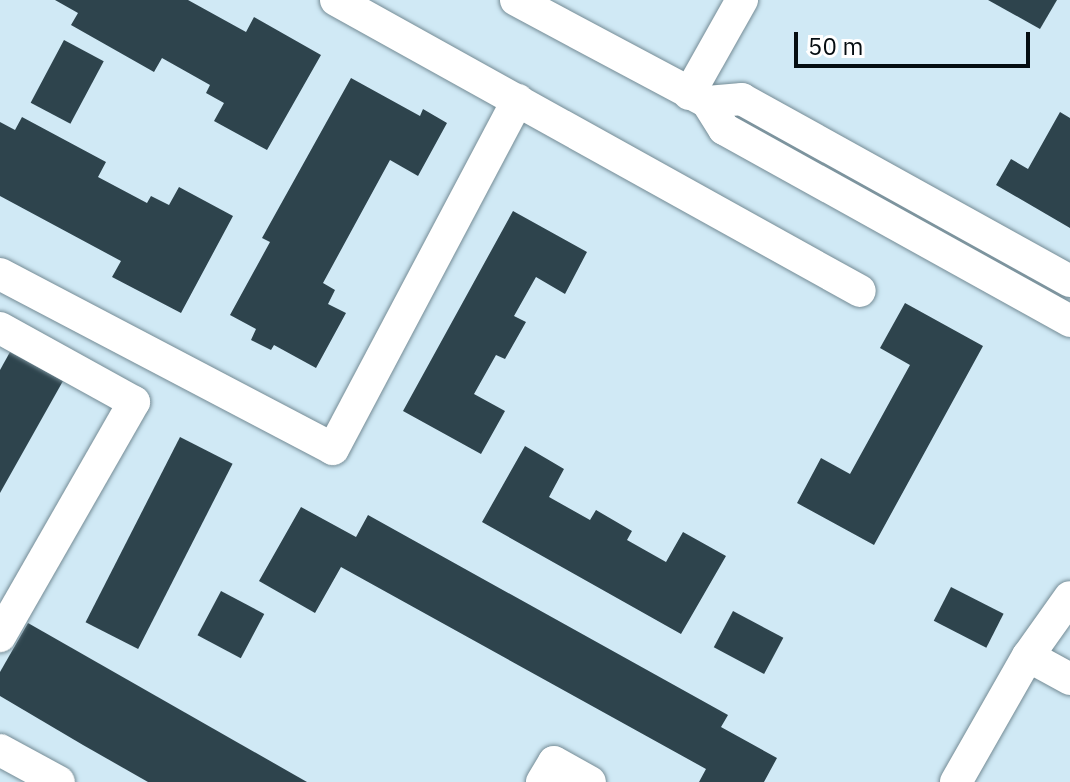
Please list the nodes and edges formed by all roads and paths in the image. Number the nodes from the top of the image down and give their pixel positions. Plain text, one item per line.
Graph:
1 (336, 0) edge
2 (516, 0) edge
3 (742, 0) edge
4 (698, 98) junction
5 (518, 100) junction
6 (922, 198) junction
7 (905, 229) junction
8 (0, 274) edge
9 (1070, 281) edge
10 (860, 291) dead end
11 (1070, 321) edge
12 (0, 328) edge
13 (1070, 597) edge
14 (0, 636) edge
15 (1028, 656) junction
16 (1070, 679) edge
17 (0, 750) edge
18 (59, 782) edge
19 (542, 782) edge
20 (590, 782) edge
21 (956, 782) edge

1 - 5 street
2 - 4 street
3 - 4 street
4 - 6 street
4 - 7 street
5 - 8 street
5 - 10 street
6 - 7 street
6 - 9 street
7 - 11 street
12 - 14 street
13 - 15 street
15 - 16 street
15 - 21 street
17 - 18 street
19 - 20 street

